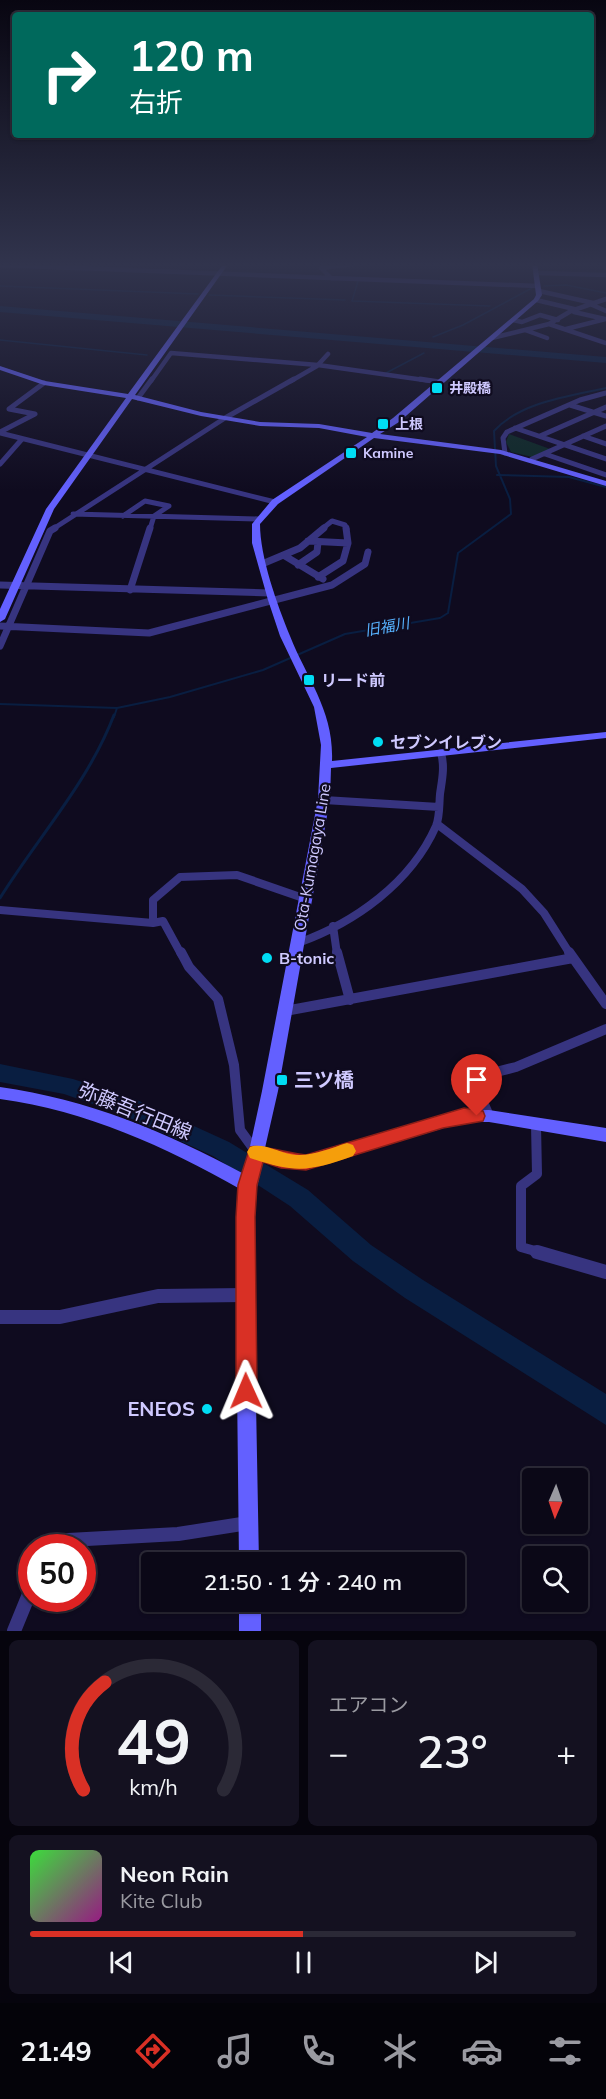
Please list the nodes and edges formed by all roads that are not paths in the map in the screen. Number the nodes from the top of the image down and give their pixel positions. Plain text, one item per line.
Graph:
1 (172, 339) edge
2 (492, 339) edge
3 (489, 340) joint
4 (328, 354) dead end
5 (318, 365) junction
6 (0, 368) edge
7 (440, 382) junction
8 (44, 383) junction
9 (606, 393) edge
10 (134, 398) junction
11 (0, 405) edge
12 (12, 405) junction
13 (570, 405) junction
14 (606, 407) edge
15 (594, 412) junction
16 (606, 416) edge
17 (225, 418) junction
18 (515, 428) junction
19 (604, 428) edge
20 (0, 433) edge
21 (373, 435) junction
22 (540, 436) junction
23 (583, 436) junction
24 (22, 439) junction
25 (606, 444) edge
26 (564, 445) junction
27 (503, 452) junction
28 (545, 454) junction
29 (88, 455) junction
30 (532, 459) junction
31 (606, 459) edge
32 (0, 464) edge
33 (146, 469) junction
34 (606, 475) edge
35 (606, 484) edge
36 (275, 502) junction
37 (71, 514) junction
38 (123, 516) junction
39 (154, 516) junction
40 (259, 519) junction
41 (308, 541) junction
42 (318, 542) junction
43 (348, 543) junction
44 (368, 552) dead end
45 (285, 556) junction
46 (262, 564) junction
47 (298, 565) junction
48 (318, 577) junction
49 (0, 585) edge
50 (332, 585) junction
51 (15, 586) junction
52 (27, 586) junction
53 (130, 590) junction
54 (272, 597) junction
55 (0, 619) edge
56 (0, 626) edge
57 (9, 628) junction
58 (0, 646) edge
59 (606, 735) edge
60 (441, 753) junction
61 (327, 765) junction
62 (324, 800) junction
63 (439, 807) junction
64 (437, 824) junction
65 (306, 899) junction
66 (4, 910) edge
67 (153, 923) junction
68 (333, 926) junction
69 (298, 943) junction
70 (573, 958) junction
71 (350, 1000) junction
72 (606, 1004) edge
73 (285, 1011) junction
74 (606, 1029) edge
75 (0, 1092) edge
76 (489, 1116) junction
77 (536, 1125) junction
78 (606, 1135) edge
79 (255, 1156) junction
80 (248, 1182) junction
81 (606, 1272) edge
82 (245, 1295) junction
83 (0, 1317) edge
84 (249, 1523) junction
85 (96, 1538) edge
86 (249, 1552) edge
87 (22, 1612) edge
88 (250, 1612) edge
89 (14, 1631) edge
90 (250, 1631) edge

1 - 10 street
2 - 3 street
3 - 7 street
4 - 5 street
5 - 7 street
5 - 10 street
5 - 17 street
6 - 8 street
7 - 21 street
8 - 10 street
8 - 12 street
9 - 13 street
10 - 17 street
10 - 29 street
11 - 12 street
12 - 20 street
13 - 15 street
13 - 18 street
14 - 15 street
15 - 16 street
15 - 22 street
17 - 21 street
17 - 33 street
18 - 22 street
18 - 27 street
19 - 23 street
20 - 24 street
21 - 27 street
21 - 36 street
22 - 26 street
23 - 25 street
23 - 26 street
24 - 29 street
24 - 32 street
26 - 28 street
26 - 31 street
27 - 30 street
28 - 30 street
28 - 34 street
29 - 33 street
29 - 51 street
30 - 35 street
33 - 36 street
33 - 37 street
36 - 40 street
37 - 38 street
37 - 52 street
38 - 39 street
38 - 39 street
39 - 40 street
39 - 53 street
40 - 46 street, Ota-Kumagaya Line
41 - 42 street
41 - 43 street
41 - 45 street
42 - 43 street
42 - 47 street
43 - 48 street
44 - 50 street
45 - 46 street
45 - 47 street
46 - 54 street, Ota-Kumagaya Line
47 - 48 street
48 - 50 street
49 - 51 street
50 - 54 street
51 - 52 street
51 - 55 street
52 - 53 street
52 - 57 street
53 - 54 street
54 - 57 street
54 - 61 street, Ota-Kumagaya Line
56 - 57 street
57 - 58 street
59 - 60 street
60 - 61 street
60 - 63 street
61 - 62 street, Ota-Kumagaya Line
62 - 63 street
62 - 65 street, Ota-Kumagaya Line
63 - 64 street
64 - 68 street
64 - 70 street
65 - 67 street
65 - 69 street, Ota-Kumagaya Line
66 - 67 street
67 - 79 street
68 - 69 street
68 - 71 street
69 - 73 street, Ota-Kumagaya Line
70 - 71 street
70 - 72 street
71 - 73 street
73 - 79 street, Ota-Kumagaya Line
74 - 76 street
75 - 80 street, 弥藤吾行田線
76 - 77 street
76 - 79 street
77 - 78 street
77 - 81 street
79 - 80 street, Ota-Kumagaya Line
80 - 82 street
82 - 83 street
82 - 84 street
84 - 85 street
84 - 86 street
87 - 89 street
88 - 90 street

